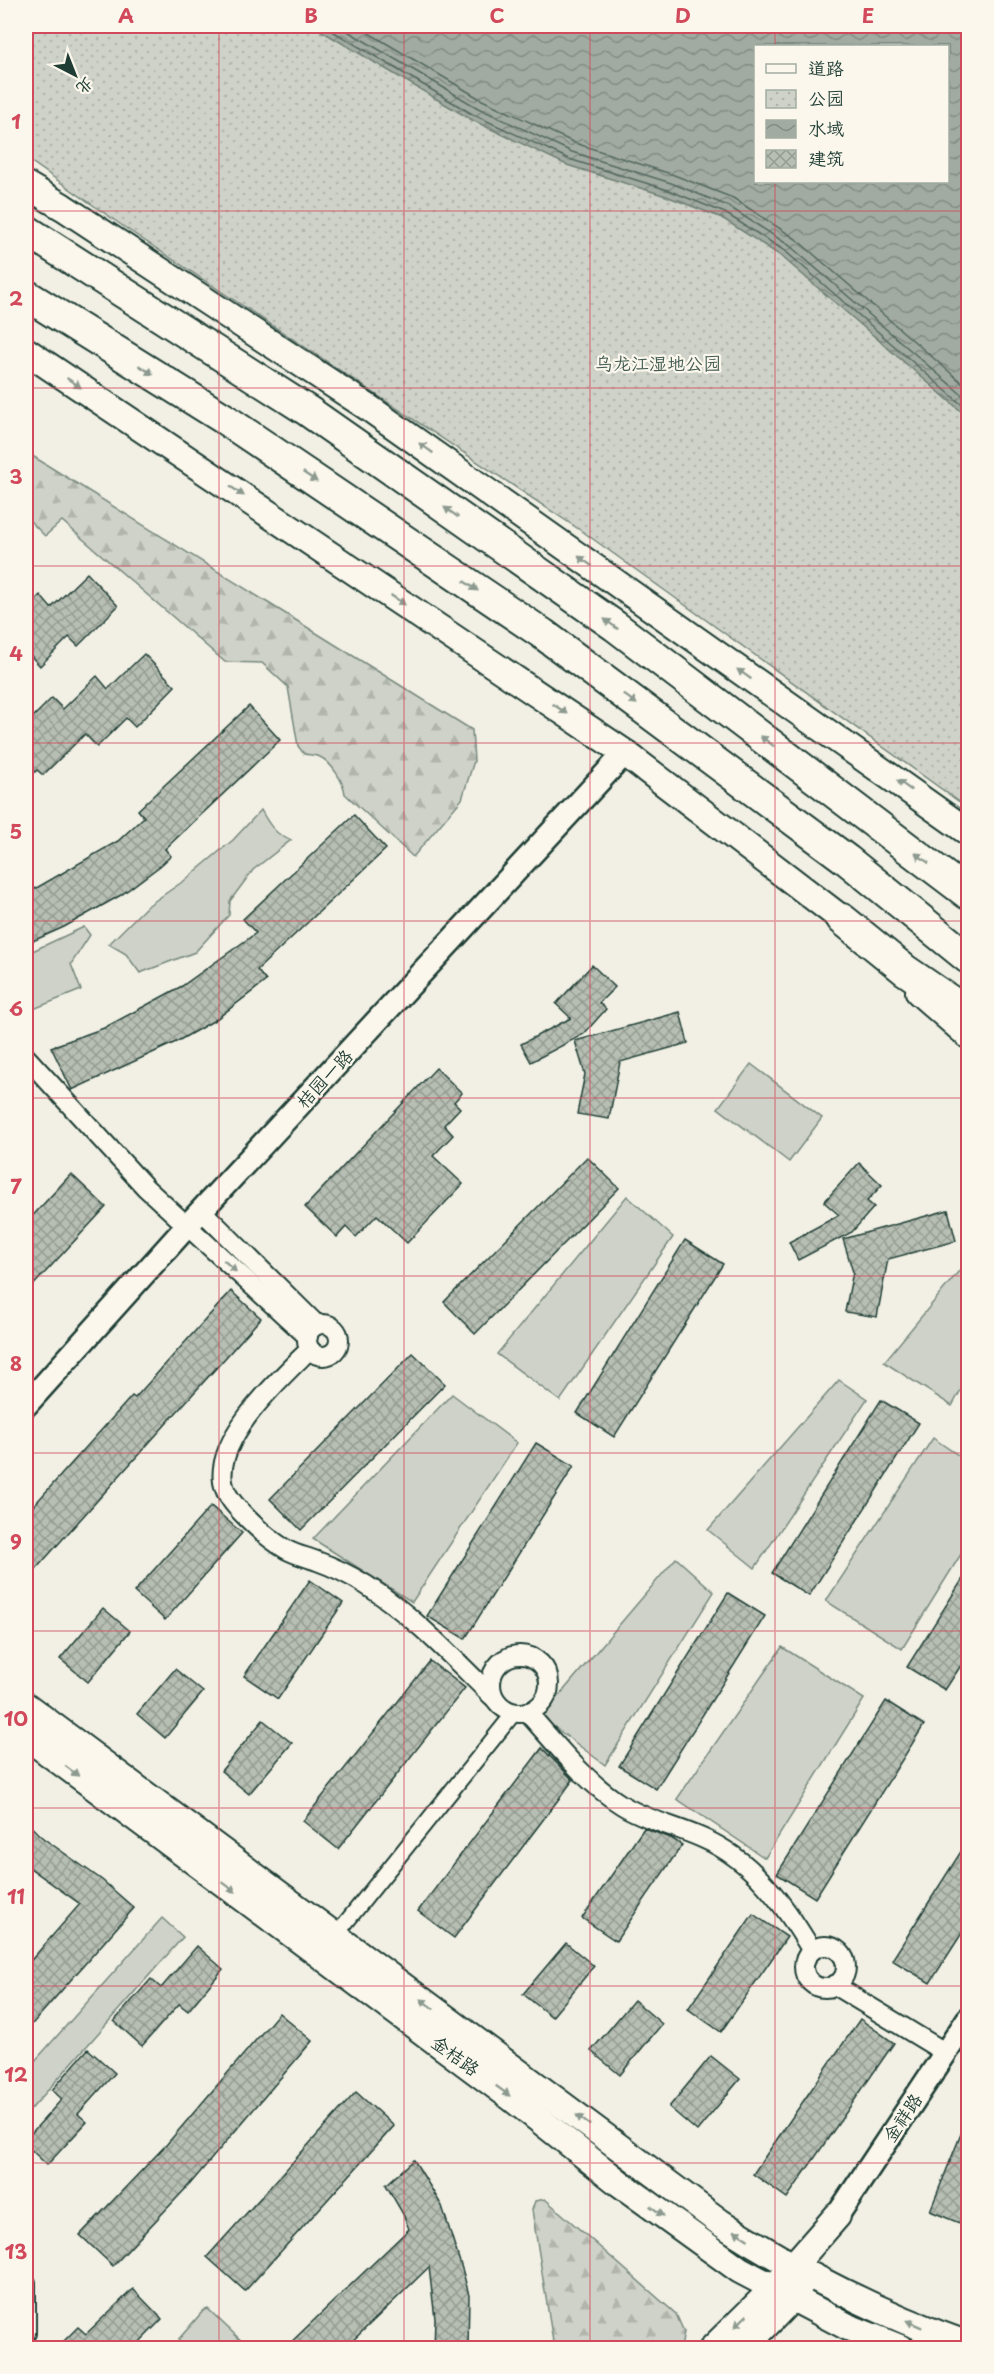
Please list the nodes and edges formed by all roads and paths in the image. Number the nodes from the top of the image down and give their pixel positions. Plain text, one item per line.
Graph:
1 (26, 185) edge
2 (26, 230) edge
3 (26, 295) edge
4 (26, 351) edge
5 (625, 753) junction
6 (969, 832) edge
7 (969, 894) edge
8 (897, 899) junction
9 (842, 919) junction
10 (969, 958) edge
11 (969, 972) edge
12 (969, 1013) edge
13 (969, 1035) edge
14 (26, 1058) edge
15 (195, 1219) junction
16 (26, 1405) edge
17 (492, 1696) junction
18 (26, 1706) edge
19 (520, 1713) junction
20 (26, 1736) edge
21 (335, 1936) junction
22 (812, 1950) junction
23 (834, 1985) junction
24 (969, 2019) edge
25 (945, 2053) junction
26 (837, 2216) joint
27 (800, 2271) junction
28 (26, 2283) edge
29 (782, 2294) junction
30 (26, 2334) edge
31 (969, 2345) edge
32 (713, 2349) edge
33 (744, 2349) edge
34 (900, 2349) edge

6 -> 1 main road
7 -> 2 highway
3 -> 8 highway
4 -> 5 main road
5 - 9 main road
5 - 15 street, 桔园一路
8 - 10 highway
8 - 11 highway
9 - 12 highway
9 - 13 main road
14 - 15 street
15 - 16 street, 桔园一路
15 - 17 street
17 - 19 street
17 - 19 street
18 - 21 main road
19 - 21 street
19 - 22 street
20 -> 29 main road, 金桔路
27 -> 21 main road
22 - 23 street
22 - 23 street
23 - 25 street
24 - 25 street, 金祥路
25 - 26 street, 金祥路
26 - 27 main road, 金祥路
27 - 29 main road, 金祥路
31 -> 27 main road
28 - 30 street
29 -> 32 main road, 金祥路
29 - 33 main road, 金祥路
29 - 34 main road, 金桔路

